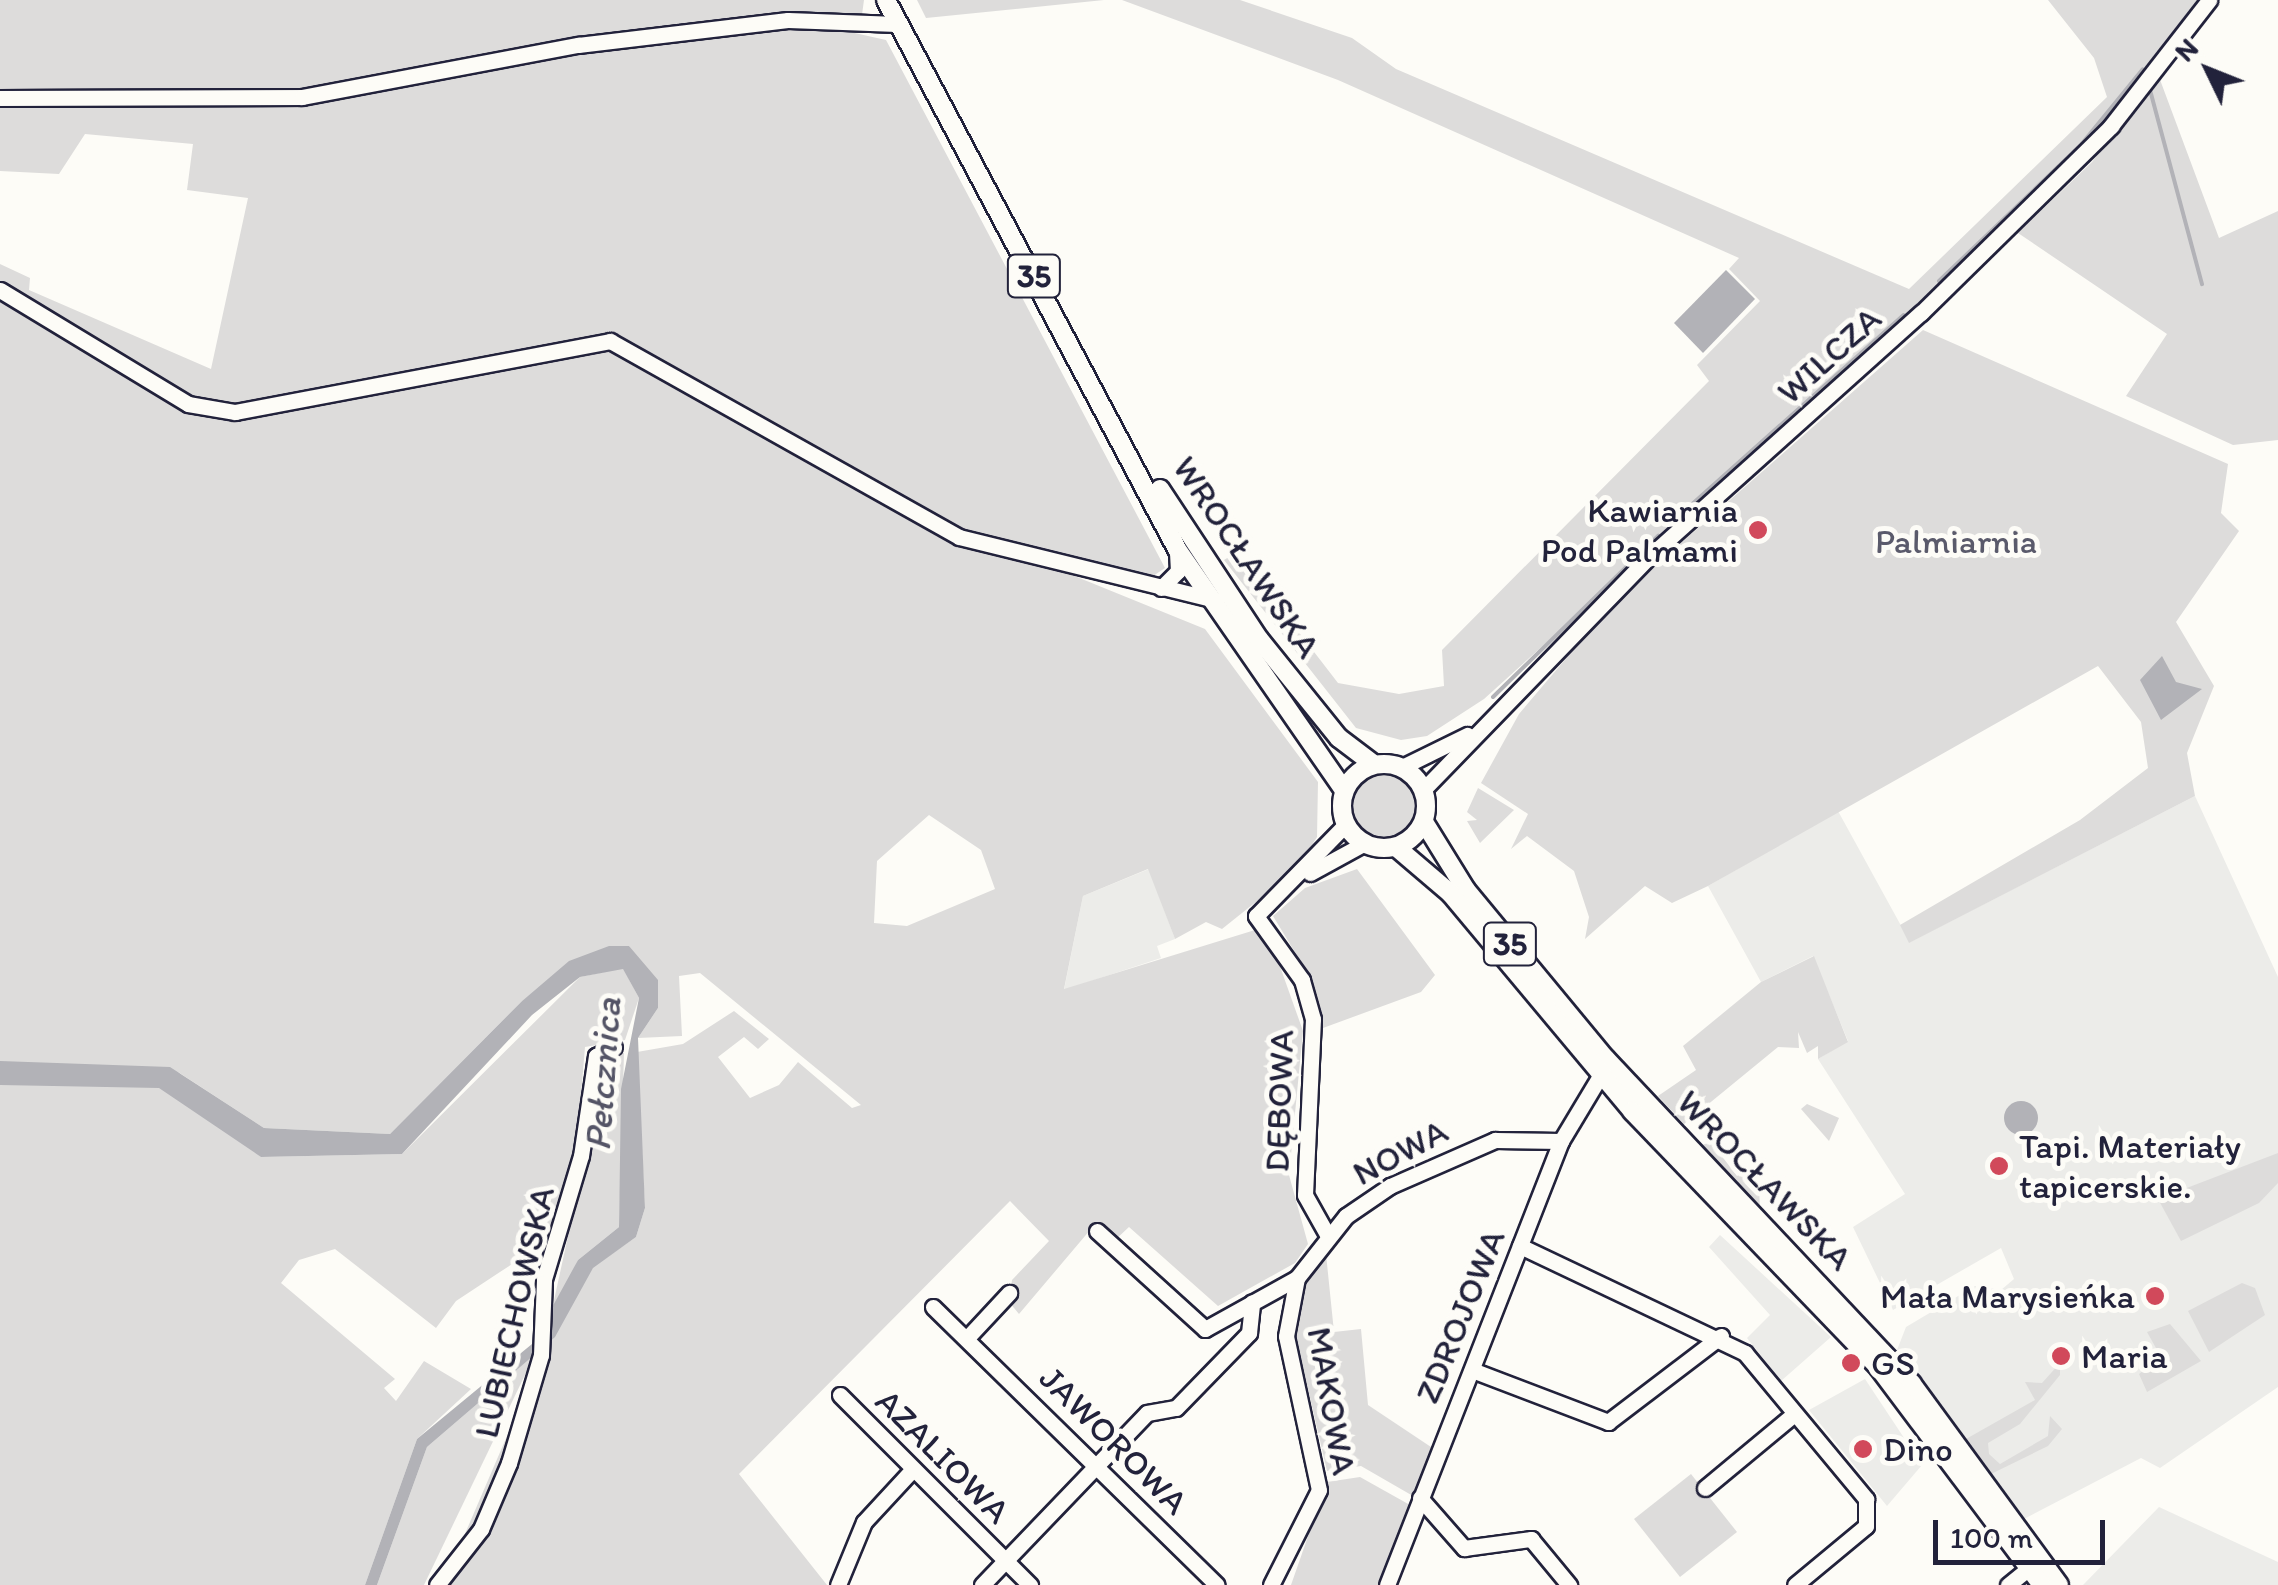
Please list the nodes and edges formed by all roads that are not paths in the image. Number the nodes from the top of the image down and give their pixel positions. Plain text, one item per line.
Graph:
1 (886, 0) edge
2 (2210, 0) edge
3 (898, 24) junction
4 (0, 98) edge
5 (0, 290) edge
6 (1117, 423) junction
7 (1177, 550) junction
8 (1161, 588) junction
9 (1202, 597) junction
10 (1259, 639) junction
11 (1468, 735) junction
12 (1372, 763) junction
13 (1400, 768) junction
14 (1344, 790) junction
15 (1422, 792) junction
16 (1424, 822) junction
17 (1346, 824) junction
18 (1366, 842) junction
19 (1396, 847) junction
20 (1302, 877) junction
21 (614, 1047) dead end
22 (1600, 1076) junction
23 (1561, 1142) junction
24 (1097, 1231) dead end
25 (1328, 1236) junction
26 (1520, 1246) junction
27 (1297, 1278) junction
28 (1010, 1293) dead end
29 (1252, 1302) junction
30 (933, 1307) dead end
31 (1721, 1336) junction
32 (968, 1338) junction
33 (1472, 1370) junction
34 (840, 1396) dead end
35 (1794, 1414) junction
36 (1098, 1465) junction
37 (913, 1470) junction
38 (1705, 1488) dead end
39 (1420, 1498) junction
40 (1004, 1559) junction
41 (2030, 1568) junction
42 (437, 1585) edge
43 (838, 1585) edge
44 (982, 1585) edge
45 (1030, 1585) edge
46 (1217, 1585) edge
47 (1271, 1585) edge
48 (1386, 1585) edge
49 (1569, 1585) edge
50 (1795, 1585) edge
51 (2008, 1585) edge
52 (2042, 1585) edge
53 (2059, 1585) edge

1 - 3 main road, WROCŁAWSKA / 35
2 - 11 street, WILCZA
3 - 4 street
3 - 6 main road, WROCŁAWSKA / 35
5 - 8 street
6 - 7 main road, WROCŁAWSKA / 35
6 - 10 main road, WROCŁAWSKA / 35
7 - 8 street
7 - 9 main road, WROCŁAWSKA / 35
8 - 9 street
9 - 10 street
9 - 14 main road, WROCŁAWSKA / 35
10 - 12 main road, WROCŁAWSKA / 35
11 - 13 street, WILCZA
11 - 15 street, WILCZA
12 - 13 main road, 35
12 - 14 main road
13 - 15 main road
14 - 17 main road
15 - 16 main road, 35
16 - 19 main road
16 - 53 main road, WROCŁAWSKA / 35
17 - 18 main road
17 - 20 street, DĘBOWA
18 - 19 main road
18 - 20 street, DĘBOWA
19 - 22 main road, WROCŁAWSKA / 35
20 - 25 street, DĘBOWA
21 - 42 street, LUBIECHOWSKA
22 - 23 street, ZDROJOWA
22 - 41 main road, WROCŁAWSKA / 35
23 - 25 street, NOWA
23 - 26 street, ZDROJOWA
24 - 29 street
25 - 27 street, NOWA
26 - 31 street
26 - 33 street, ZDROJOWA
27 - 29 street
27 - 47 street, MAKOWA
28 - 32 street
29 - 36 street, AZALIOWA
30 - 32 street, JAWOROWA
31 - 33 street
31 - 35 street
32 - 36 street, JAWOROWA
33 - 39 street, ZDROJOWA
34 - 37 street, AZALIOWA
35 - 38 street
35 - 50 street
36 - 40 street, AZALIOWA
36 - 46 street, JAWOROWA
37 - 40 street, AZALIOWA
37 - 43 street
39 - 48 street, ZDROJOWA
39 - 49 street
40 - 44 street, AZALIOWA
40 - 45 street, AZALIOWA
41 - 51 street
41 - 52 main road, WROCŁAWSKA / 35

